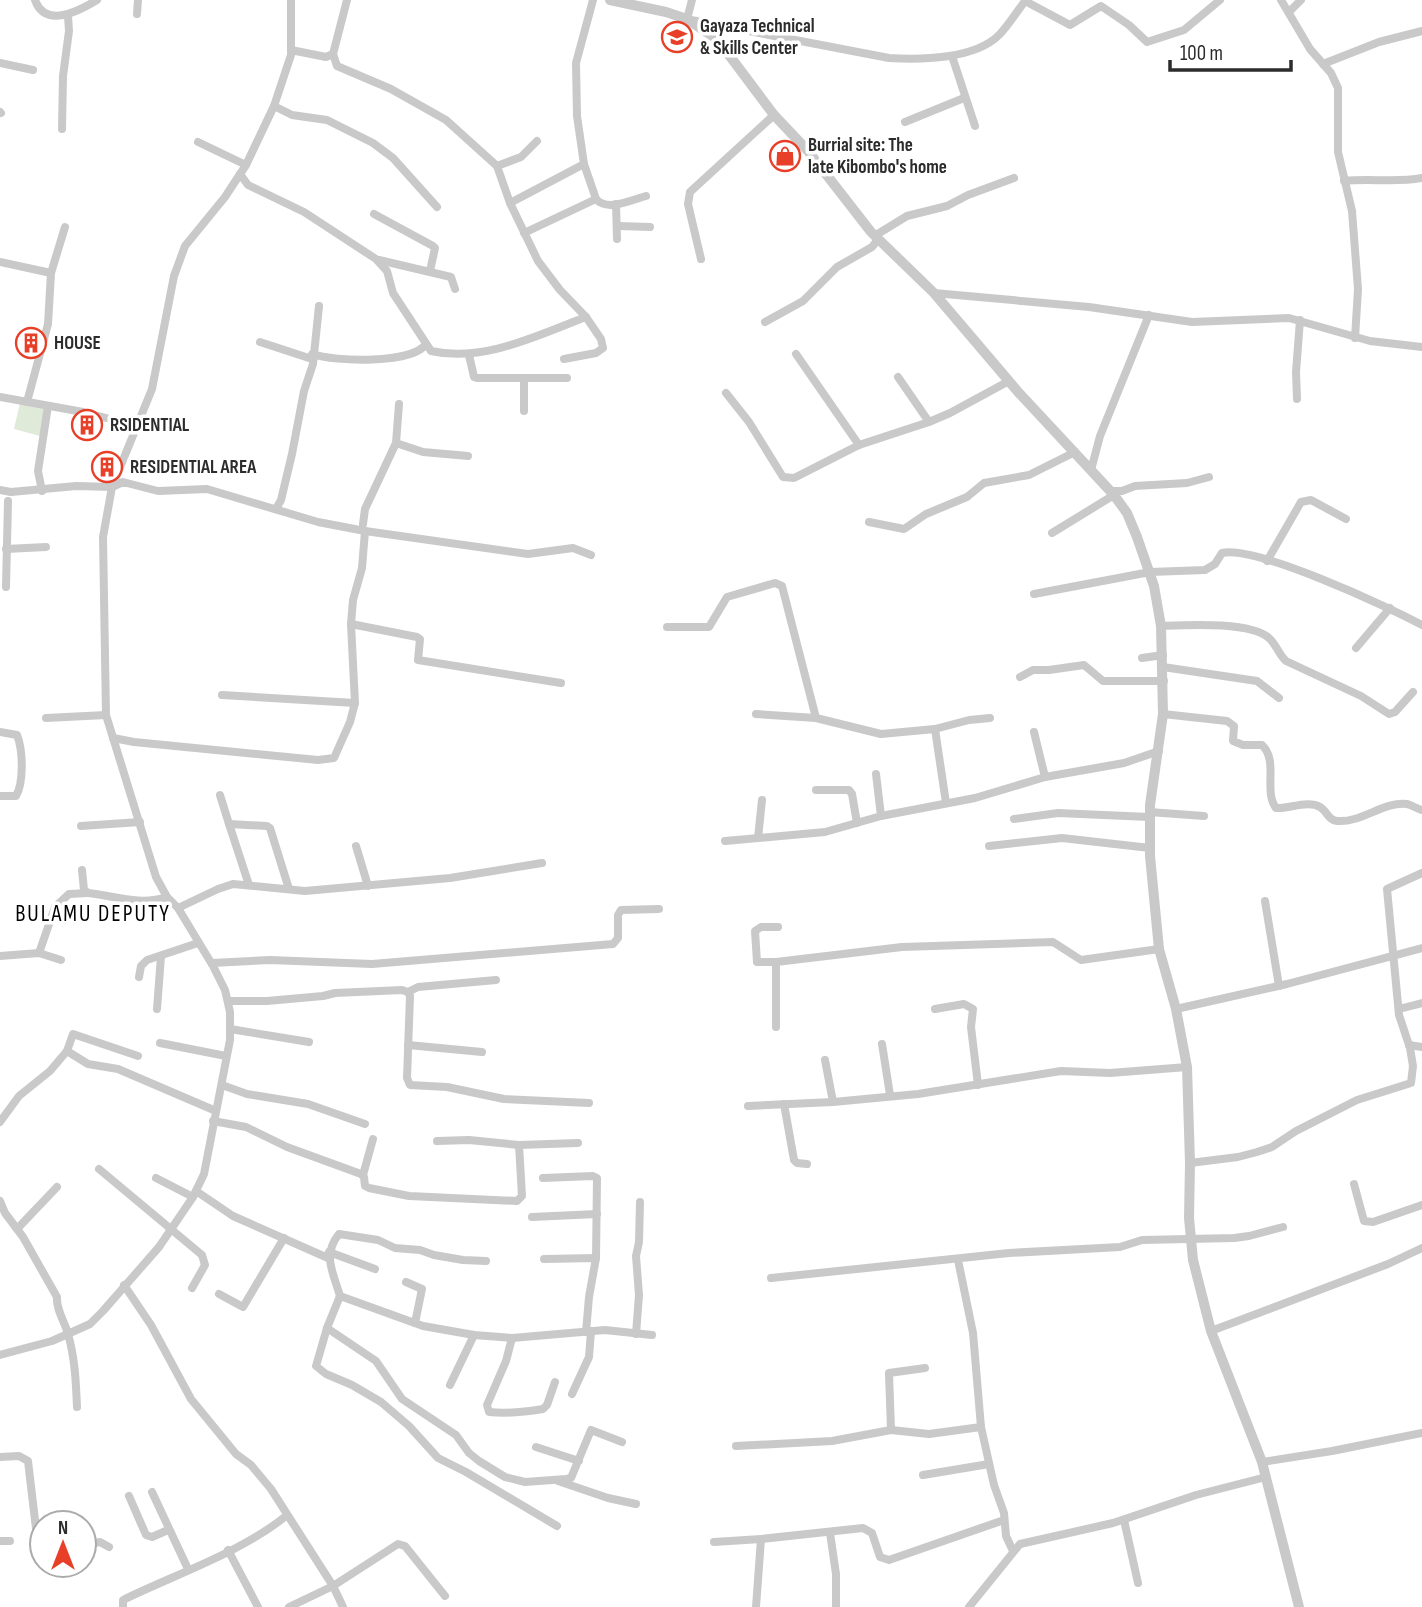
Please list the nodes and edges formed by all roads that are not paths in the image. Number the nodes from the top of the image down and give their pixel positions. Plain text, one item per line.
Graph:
1 (35, 0) edge
2 (97, 0) edge
3 (138, 0) edge
4 (291, 0) edge
5 (347, 0) edge
6 (593, 0) edge
7 (610, 0) edge
8 (692, 0) edge
9 (1026, 0) edge
10 (1220, 0) edge
11 (1281, 0) edge
12 (1301, 0) edge
13 (1289, 12) junction
14 (137, 14) dead end
15 (68, 16) junction
16 (688, 19) junction
17 (1422, 32) edge
18 (290, 50) junction
19 (333, 54) junction
20 (952, 56) junction
21 (0, 63) edge
22 (1323, 64) junction
23 (33, 70) dead end
24 (964, 98) junction
25 (274, 106) junction
26 (774, 115) junction
27 (905, 122) dead end
28 (975, 125) dead end
29 (62, 129) dead end
30 (537, 141) dead end
31 (198, 142) dead end
32 (584, 164) junction
33 (246, 165) junction
34 (497, 166) junction
35 (240, 174) junction
36 (1014, 178) dead end
37 (1422, 178) edge
38 (1343, 181) junction
39 (646, 196) dead end
40 (596, 200) junction
41 (510, 203) junction
42 (616, 204) junction
43 (437, 207) dead end
44 (374, 214) dead end
45 (618, 226) junction
46 (65, 227) dead end
47 (650, 227) dead end
48 (524, 233) junction
49 (876, 235) junction
50 (617, 239) dead end
51 (376, 259) junction
52 (701, 259) dead end
53 (0, 262) edge
54 (429, 271) junction
55 (51, 273) junction
56 (455, 289) dead end
57 (933, 293) junction
58 (319, 306) dead end
59 (1149, 315) junction
60 (586, 317) junction
61 (1300, 320) junction
62 (765, 322) dead end
63 (1355, 338) junction
64 (260, 342) dead end
65 (426, 344) junction
66 (1422, 347) edge
67 (796, 354) dead end
68 (469, 355) junction
69 (312, 357) junction
70 (564, 359) dead end
71 (898, 377) dead end
72 (524, 378) junction
73 (568, 378) dead end
74 (1009, 381) junction
75 (726, 393) dead end
76 (0, 397) edge
77 (1297, 399) dead end
78 (27, 401) junction
79 (399, 404) dead end
80 (48, 406) junction
81 (524, 411) dead end
82 (929, 422) junction
83 (137, 426) junction
84 (396, 443) junction
85 (859, 445) junction
86 (1075, 452) junction
87 (468, 456) dead end
88 (1091, 470) junction
89 (1209, 477) dead end
90 (112, 487) junction
91 (0, 490) edge
92 (42, 491) junction
93 (1112, 493) junction
94 (8, 500) dead end
95 (276, 509) junction
96 (1346, 519) dead end
97 (869, 522) dead end
98 (364, 527) junction
99 (1052, 533) dead end
100 (46, 547) dead end
101 (6, 549) junction
102 (591, 555) dead end
103 (1267, 561) junction
104 (1150, 572) junction
105 (6, 587) dead end
106 (1034, 594) dead end
107 (1391, 608) junction
108 (351, 624) junction
109 (1422, 625) edge
110 (1161, 626) junction
111 (667, 627) dead end
112 (1356, 648) dead end
113 (1163, 655) junction
114 (1142, 658) dead end
115 (1164, 667) junction
116 (1020, 677) dead end
117 (1164, 681) junction
118 (561, 683) dead end
119 (1413, 692) dead end
120 (222, 695) dead end
121 (1279, 698) dead end
122 (355, 704) junction
123 (757, 714) dead end
124 (106, 715) junction
125 (1164, 715) junction
126 (46, 718) dead end
127 (816, 718) junction
128 (990, 718) dead end
129 (935, 729) junction
130 (0, 732) edge
131 (1034, 732) dead end
132 (114, 738) junction
133 (1159, 751) junction
134 (876, 774) dead end
135 (1045, 777) junction
136 (816, 790) dead end
137 (220, 795) dead end
138 (0, 796) edge
139 (762, 800) dead end
140 (946, 803) junction
141 (1422, 810) edge
142 (1149, 815) junction
143 (881, 816) junction
144 (1204, 816) dead end
145 (1014, 819) dead end
146 (140, 822) junction
147 (857, 823) junction
148 (229, 824) junction
149 (80, 825) dead end
150 (758, 838) junction
151 (725, 842) dead end
152 (356, 846) dead end
153 (989, 846) dead end
154 (1150, 848) junction
155 (542, 863) dead end
156 (82, 870) dead end
157 (1422, 873) edge
158 (249, 885) junction
159 (368, 886) junction
160 (289, 890) junction
161 (88, 893) junction
162 (167, 897) junction
163 (1265, 901) dead end
164 (178, 908) junction
165 (659, 909) dead end
166 (778, 927) dead end
167 (198, 943) junction
168 (1422, 948) edge
169 (1159, 949) junction
170 (38, 954) junction
171 (1395, 954) junction
172 (0, 956) edge
173 (161, 956) junction
174 (61, 960) dead end
175 (776, 961) junction
176 (212, 963) junction
177 (139, 977) dead end
178 (496, 980) dead end
179 (1279, 986) junction
180 (408, 992) junction
181 (228, 1002) junction
182 (1422, 1003) edge
183 (157, 1009) dead end
184 (935, 1009) dead end
185 (1176, 1009) junction
186 (1399, 1009) junction
187 (776, 1027) dead end
188 (230, 1029) junction
189 (309, 1042) dead end
190 (160, 1043) dead end
191 (882, 1044) dead end
192 (408, 1045) junction
193 (1409, 1045) junction
194 (1422, 1046) edge
195 (66, 1051) junction
196 (482, 1052) dead end
197 (138, 1056) dead end
198 (226, 1056) junction
199 (825, 1060) dead end
200 (1187, 1067) junction
201 (978, 1084) junction
202 (222, 1085) junction
203 (890, 1095) junction
204 (833, 1102) junction
205 (589, 1103) dead end
206 (785, 1104) junction
207 (748, 1105) dead end
208 (216, 1111) junction
209 (213, 1121) junction
210 (0, 1122) edge
211 (365, 1124) dead end
212 (373, 1139) dead end
213 (437, 1141) dead end
214 (578, 1143) dead end
215 (519, 1144) junction
216 (1191, 1163) junction
217 (807, 1164) dead end
218 (99, 1169) dead end
219 (363, 1175) junction
220 (156, 1178) dead end
221 (543, 1178) dead end
222 (1354, 1184) dead end
223 (57, 1187) dead end
224 (194, 1194) junction
225 (0, 1201) edge
226 (639, 1202) dead end
227 (1422, 1205) edge
228 (597, 1214) junction
229 (532, 1217) dead end
230 (1283, 1227) dead end
231 (171, 1228) junction
232 (17, 1229) junction
233 (284, 1238) junction
234 (1191, 1239) junction
235 (1422, 1248) edge
236 (329, 1255) junction
237 (596, 1258) junction
238 (544, 1259) dead end
239 (958, 1260) junction
240 (486, 1261) dead end
241 (375, 1269) dead end
242 (771, 1278) dead end
243 (406, 1282) dead end
244 (124, 1286) junction
245 (192, 1288) dead end
246 (219, 1294) dead end
247 (340, 1296) junction
248 (415, 1323) junction
249 (327, 1328) junction
250 (589, 1331) junction
251 (1211, 1331) junction
252 (636, 1334) junction
253 (69, 1335) junction
254 (474, 1335) junction
255 (652, 1335) dead end
256 (512, 1338) junction
257 (0, 1355) edge
258 (925, 1368) dead end
259 (555, 1382) dead end
260 (450, 1385) dead end
261 (572, 1394) dead end
262 (77, 1407) dead end
263 (981, 1427) junction
264 (891, 1430) junction
265 (1422, 1433) edge
266 (622, 1442) dead end
267 (736, 1446) dead end
268 (536, 1447) dead end
269 (0, 1457) edge
270 (579, 1461) junction
271 (1262, 1462) junction
272 (989, 1464) junction
273 (923, 1475) dead end
274 (1266, 1477) junction
275 (558, 1481) junction
276 (152, 1492) dead end
277 (129, 1496) dead end
278 (636, 1504) dead end
279 (34, 1509) edge
280 (286, 1516) junction
281 (1004, 1520) junction
282 (1124, 1520) junction
283 (557, 1526) dead end
284 (168, 1530) junction
285 (830, 1533) junction
286 (761, 1539) junction
287 (98, 1542) edge
288 (714, 1542) dead end
289 (109, 1547) dead end
290 (228, 1550) junction
291 (1013, 1551) junction
292 (188, 1569) junction
293 (1138, 1583) dead end
294 (332, 1586) junction
295 (445, 1595) dead end
296 (305, 1604) edge
297 (123, 1607) edge
298 (258, 1607) edge
299 (289, 1607) edge
300 (343, 1607) edge
301 (756, 1607) edge
302 (836, 1607) edge
303 (968, 1607) edge
304 (1299, 1607) edge

1 - 15 street
2 - 15 street
3 - 14 street
4 - 18 street
5 - 19 street
6 - 32 street
7 - 16 street
8 - 16 street
9 - 10 street
9 - 20 street
11 - 13 street
12 - 13 street
13 - 22 street
15 - 29 street
16 - 20 street
16 - 26 street
17 - 22 street
18 - 19 street
18 - 25 street
19 - 34 street
20 - 24 street
21 - 23 street
22 - 38 street
24 - 27 street
24 - 28 street
25 - 33 street
25 - 43 street
26 - 49 street
26 - 52 street
30 - 34 street
31 - 33 street
32 - 40 street
32 - 41 street
33 - 35 street
34 - 41 street
35 - 51 street
35 - 83 street
36 - 49 street
37 - 38 street
38 - 63 street
39 - 42 street
40 - 42 street
40 - 48 street
41 - 48 street
42 - 45 street
44 - 54 street
45 - 47 street
45 - 50 street
46 - 55 street
48 - 60 street
49 - 57 street
49 - 62 street
51 - 54 street
51 - 65 street
53 - 55 street
54 - 56 street
55 - 78 street
57 - 59 street
57 - 74 street
58 - 69 street
59 - 61 street
59 - 88 street
60 - 68 street
60 - 70 street
61 - 63 street
61 - 77 street
63 - 66 street
64 - 69 street
65 - 68 street
65 - 69 street
67 - 85 street
68 - 72 street
69 - 95 street
71 - 82 street
72 - 73 street
72 - 81 street
74 - 82 street
74 - 86 street
75 - 85 street
76 - 78 street
78 - 80 street
79 - 84 street
80 - 83 street
80 - 92 street
82 - 85 street
83 - 90 street
84 - 87 street
84 - 98 street
86 - 88 street
86 - 97 street
88 - 93 street
89 - 93 street
90 - 92 street
90 - 95 street
90 - 124 street
91 - 92 street
93 - 99 street
93 - 104 street
94 - 101 street
95 - 98 street
96 - 103 street
98 - 102 street
98 - 108 street
100 - 101 street
101 - 105 street
103 - 104 street
103 - 107 street
104 - 106 street
104 - 110 street
107 - 109 street
107 - 112 street
108 - 118 street
108 - 122 street
110 - 113 street
110 - 119 street
111 - 127 street
113 - 114 street
113 - 115 street
115 - 117 street
115 - 121 street
116 - 117 street
117 - 125 street
120 - 122 street
122 - 132 street
123 - 127 street
124 - 126 street
124 - 132 street
125 - 133 street
125 - 141 street
127 - 129 street
128 - 129 street
129 - 140 street
130 - 138 street
131 - 135 street
132 - 146 street
133 - 135 street
133 - 142 street
134 - 143 street
135 - 140 street
136 - 147 street
137 - 148 street
139 - 150 street
140 - 143 street
142 - 144 street
142 - 145 street
142 - 154 street
143 - 147 street
146 - 149 street
146 - 162 street
147 - 150 street
148 - 158 street
148 - 160 street
150 - 151 street
152 - 159 street
153 - 154 street
154 - 169 street
155 - 159 street
156 - 161 street
157 - 171 street
158 - 160 street
158 - 164 street
159 - 160 street
161 - 162 street
161 - 170 street
162 - 164 street
163 - 179 street
164 - 167 street
165 - 176 street
166 - 175 street
167 - 173 street
167 - 176 street
168 - 171 street
169 - 175 street
169 - 185 street
170 - 172 street
170 - 174 street
171 - 179 street
171 - 186 street
173 - 177 street
173 - 183 street
175 - 187 street
176 - 181 street
178 - 180 street
179 - 185 street
180 - 181 street
180 - 192 street
181 - 188 street
182 - 186 street
184 - 201 street
185 - 200 street
186 - 193 street
188 - 189 street
188 - 198 street
190 - 198 street
191 - 203 street
192 - 196 street
192 - 205 street
193 - 194 street
193 - 216 street
195 - 197 street
195 - 208 street
195 - 210 street
198 - 202 street
199 - 204 street
200 - 201 street
200 - 216 street
201 - 203 street
202 - 208 street
202 - 211 street
203 - 204 street
204 - 206 street
206 - 207 street
206 - 217 street
208 - 209 street
209 - 219 street
209 - 224 street
212 - 219 street
213 - 215 street
214 - 215 street
215 - 219 street
216 - 234 street
218 - 231 street
220 - 224 street
221 - 228 street
222 - 227 street
223 - 232 street
224 - 231 street
224 - 233 street
225 - 232 street
226 - 252 street
228 - 229 street
228 - 237 street
230 - 234 street
231 - 244 street
231 - 245 street
232 - 253 street
233 - 236 street
233 - 246 street
234 - 239 street
234 - 251 street
235 - 251 street
236 - 240 street
236 - 241 street
236 - 247 street
237 - 238 street
237 - 250 street
239 - 242 street
239 - 263 street
243 - 248 street
244 - 253 street
244 - 280 street
247 - 248 street
247 - 249 street
248 - 254 street
249 - 275 street
249 - 283 street
250 - 252 street
250 - 256 street
250 - 261 street
251 - 271 street
252 - 255 street
253 - 257 street
253 - 262 street
254 - 256 street
254 - 260 street
256 - 259 street
258 - 264 street
263 - 264 street
263 - 272 street
264 - 267 street
265 - 271 street
266 - 270 street
268 - 270 street
269 - 279 street
270 - 275 street
271 - 274 street
272 - 273 street
272 - 281 street
274 - 282 street
274 - 304 street
275 - 278 street
276 - 284 street
277 - 284 street
280 - 290 street
280 - 294 street
281 - 285 street
281 - 291 street
282 - 291 street
282 - 293 street
284 - 292 street
285 - 286 street
285 - 302 street
286 - 288 street
286 - 301 street
287 - 289 street
290 - 292 street
290 - 298 street
291 - 303 street
292 - 297 street
294 - 295 street
294 - 296 street
294 - 300 street
296 - 299 street

